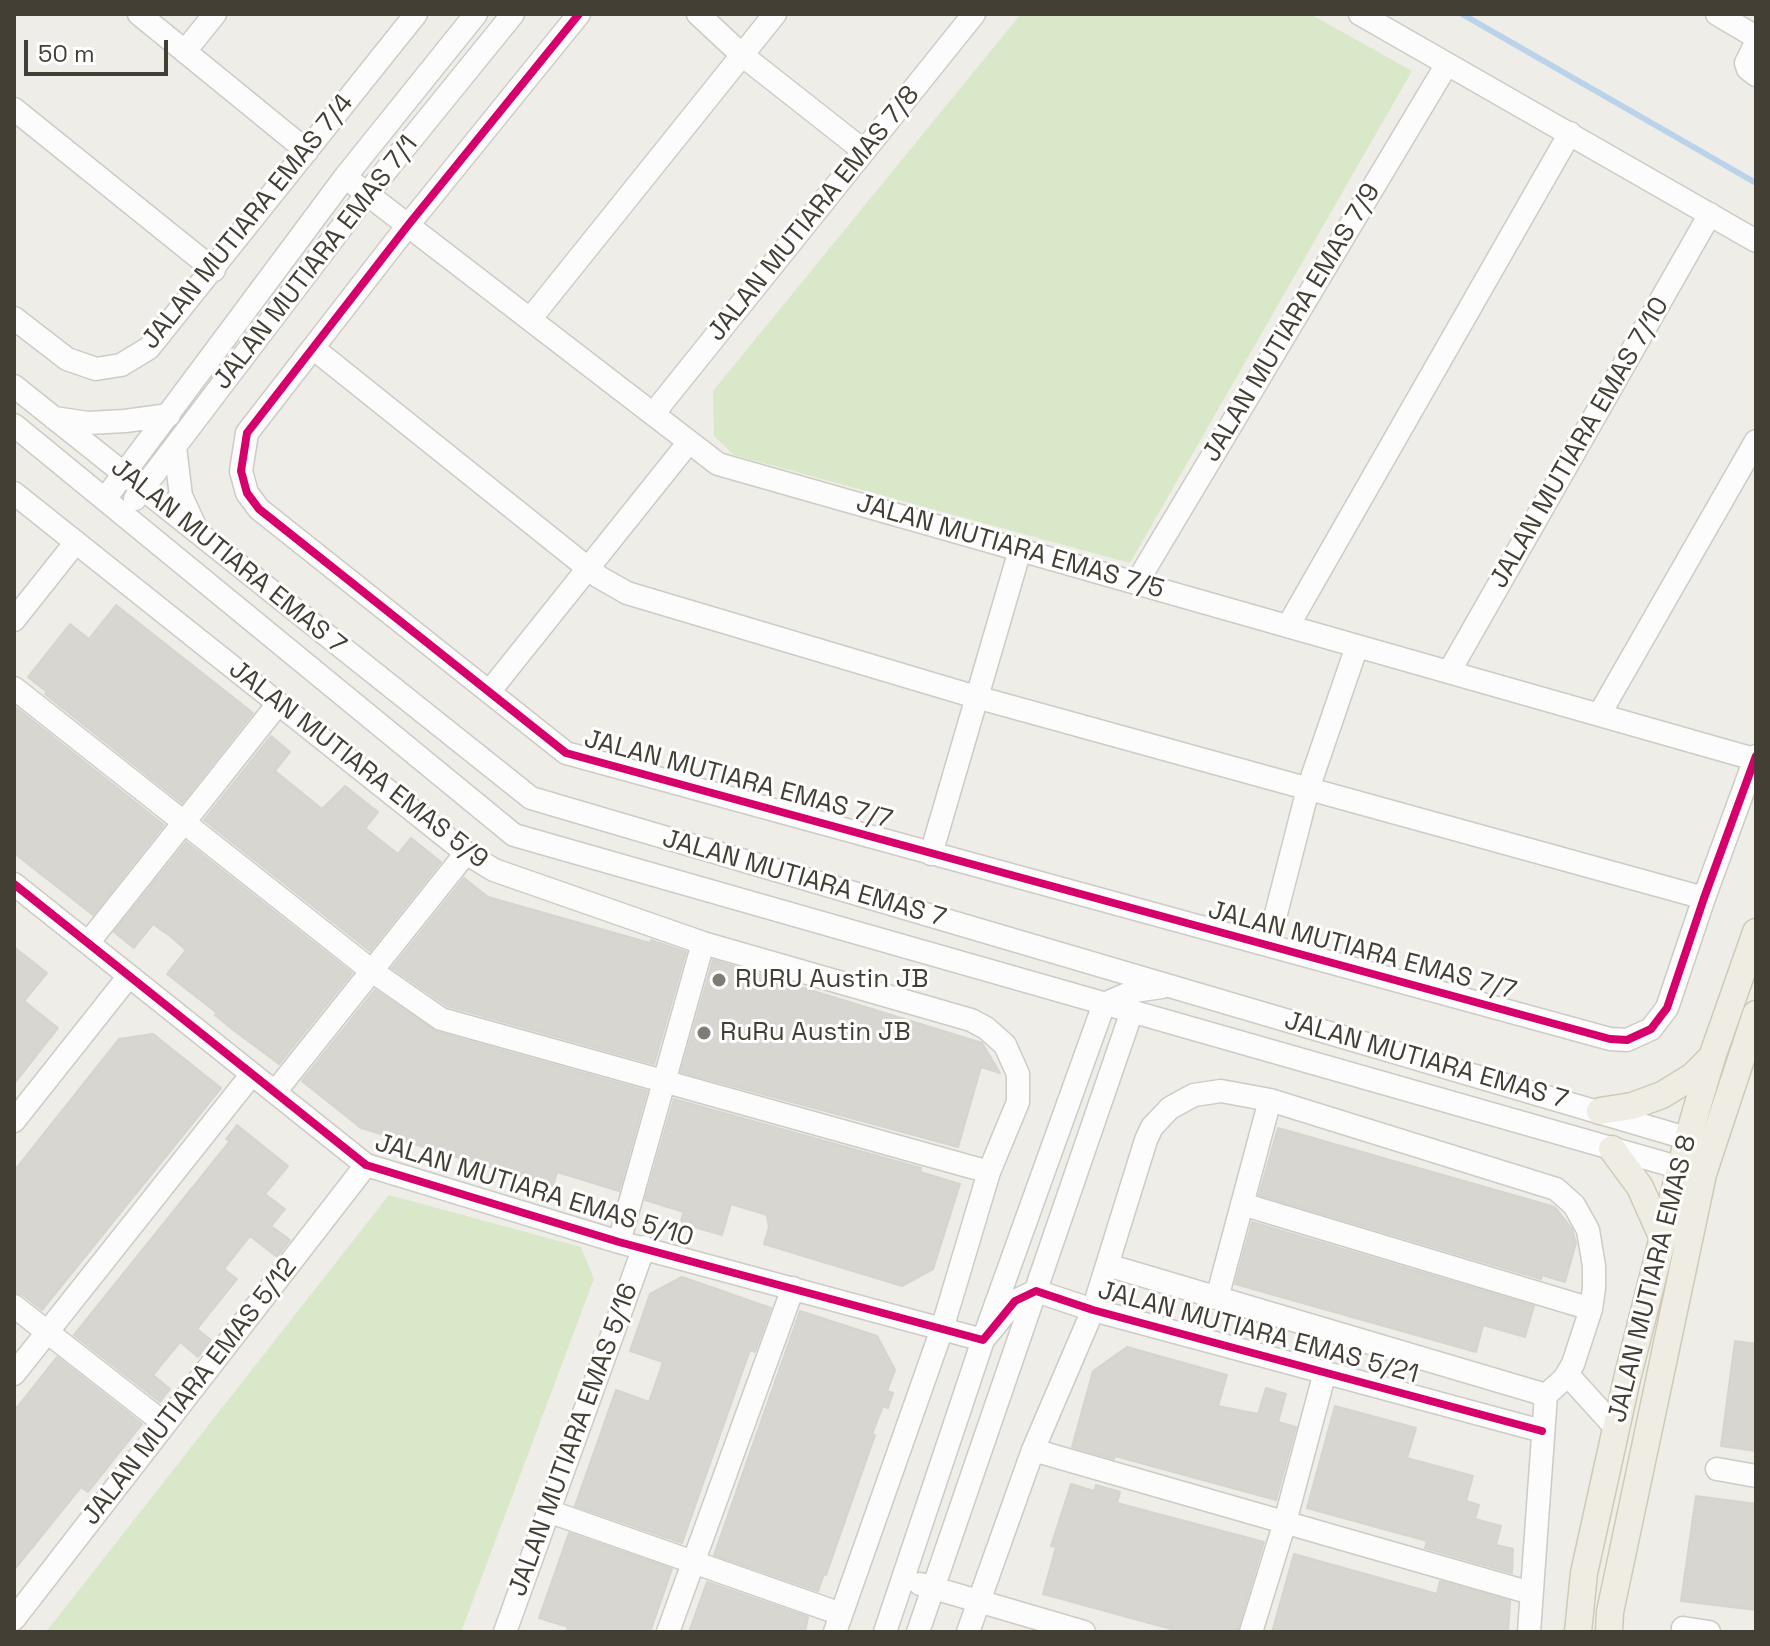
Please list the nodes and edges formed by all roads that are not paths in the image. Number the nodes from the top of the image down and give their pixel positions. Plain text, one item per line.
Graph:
1 (139, 14) edge
2 (215, 14) edge
3 (416, 14) edge
4 (476, 14) edge
5 (513, 14) edge
6 (579, 14) edge
7 (698, 14) edge
8 (775, 14) edge
9 (974, 14) edge
10 (1360, 14) edge
11 (1717, 14) edge
12 (1756, 40) edge
13 (185, 51) junction
14 (742, 55) junction
15 (1447, 64) junction
16 (1756, 75) edge
17 (14, 109) edge
18 (1570, 133) junction
19 (307, 151) junction
20 (864, 151) junction
21 (345, 177) junction
22 (367, 194) junction
23 (1710, 214) junction
24 (409, 224) junction
25 (1756, 241) edge
26 (214, 270) junction
27 (14, 318) edge
28 (531, 318) junction
29 (313, 348) junction
30 (14, 386) edge
31 (653, 414) junction
32 (169, 415) junction
33 (53, 418) junction
34 (14, 425) edge
35 (1756, 441) edge
36 (689, 442) junction
37 (175, 447) junction
38 (125, 473) junction
39 (143, 489) junction
40 (14, 493) edge
41 (105, 499) junction
42 (124, 515) junction
43 (198, 532) junction
44 (76, 542) junction
45 (1020, 550) junction
46 (588, 568) junction
47 (1137, 582) junction
48 (14, 620) edge
49 (1288, 626) junction
50 (1357, 646) junction
51 (1449, 672) junction
52 (14, 688) edge
53 (489, 692) junction
54 (976, 697) junction
55 (278, 704) junction
56 (1599, 715) junction
57 (1755, 758) edge
58 (1308, 789) junction
59 (184, 822) junction
60 (466, 853) junction
61 (931, 854) junction
62 (14, 884) edge
63 (1704, 898) junction
64 (1756, 932) edge
65 (88, 943) junction
66 (703, 943) junction
67 (1268, 945) junction
68 (1096, 965) junction
69 (372, 971) junction
70 (129, 976) junction
71 (1167, 986) junction
72 (1119, 1004) junction
73 (1756, 1014) edge
74 (1712, 1057) junction
75 (252, 1074) junction
76 (665, 1080) junction
77 (275, 1092) junction
78 (1270, 1100) junction
79 (1600, 1111) junction
80 (14, 1121) edge
81 (1699, 1142) junction
82 (1612, 1149) junction
83 (366, 1165) junction
84 (1692, 1171) junction
85 (989, 1172) junction
86 (1242, 1204) junction
87 (1663, 1239) junction
88 (619, 1242) junction
89 (644, 1247) junction
90 (1107, 1265) junction
91 (793, 1288) junction
92 (1036, 1291) junction
93 (1217, 1298) junction
94 (14, 1306) edge
95 (1591, 1309) junction
96 (1093, 1310) junction
97 (942, 1329) junction
98 (47, 1332) junction
99 (983, 1340) junction
100 (1325, 1372) junction
101 (14, 1374) edge
102 (1567, 1374) junction
103 (1546, 1395) junction
104 (165, 1424) junction
105 (1616, 1428) junction
106 (1542, 1431) junction
107 (1033, 1450) junction
108 (1717, 1469) dead end
109 (1756, 1476) edge
110 (548, 1511) junction
111 (1285, 1522) junction
112 (694, 1562) junction
113 (903, 1579) junction
114 (933, 1587) junction
115 (1531, 1593) junction
116 (978, 1601) junction
117 (14, 1619) edge
118 (838, 1623) edge
119 (1683, 1628) dead end
120 (505, 1632) edge
121 (668, 1632) edge
122 (885, 1632) edge
123 (918, 1632) edge
124 (968, 1632) edge
125 (1084, 1632) edge
126 (1251, 1632) edge
127 (1529, 1632) edge
128 (1578, 1632) edge
129 (1609, 1632) edge
130 (1709, 1632) edge

1 - 13 street
2 - 13 street
3 - 19 street, JALAN MUTIARA EMAS 7/4
4 - 21 street, JALAN MUTIARA EMAS 7/1
5 - 22 street, JALAN MUTIARA EMAS 7/1
6 - 24 street, JALAN MUTIARA EMAS 7/7
7 - 14 street
8 - 14 street
9 - 20 street, JALAN MUTIARA EMAS 7/8
10 - 15 street
11 - 12 street
12 - 16 street
13 - 19 street
14 - 20 street
14 - 28 street
15 - 18 street
15 - 47 street, JALAN MUTIARA EMAS 7/9
17 - 26 street
18 - 23 street
18 - 49 street
19 - 26 street, JALAN MUTIARA EMAS 7/4
20 - 31 street, JALAN MUTIARA EMAS 7/8
21 - 22 street, JALAN MUTIARA EMAS 7/5
21 - 32 street, JALAN MUTIARA EMAS 7/1
22 - 24 street, JALAN MUTIARA EMAS 7/5
22 - 37 street, JALAN MUTIARA EMAS 7/1
23 - 25 street
23 - 51 street, JALAN MUTIARA EMAS 7/10
24 - 28 street, JALAN MUTIARA EMAS 7/5
24 - 29 street, JALAN MUTIARA EMAS 7/7
26 - 27 street, JALAN MUTIARA EMAS 7/4
28 - 31 street, JALAN MUTIARA EMAS 7/5
29 - 46 street
29 - 53 street, JALAN MUTIARA EMAS 7/7
30 - 33 street, JALAN MUTIARA EMAS 7
31 - 36 street, JALAN MUTIARA EMAS 7/5
32 - 33 street
32 - 38 street, JALAN MUTIARA EMAS 7/1
33 - 38 street, JALAN MUTIARA EMAS 7
34 - 41 street, JALAN MUTIARA EMAS 7
35 - 56 street
36 - 45 street, JALAN MUTIARA EMAS 7/5
36 - 46 street
37 - 39 street, JALAN MUTIARA EMAS 7/1
37 - 43 street
38 - 39 street, JALAN MUTIARA EMAS 7
38 - 41 street, JALAN MUTIARA EMAS 7/1
39 - 42 street, JALAN MUTIARA EMAS 7/1
39 - 43 street, JALAN MUTIARA EMAS 7
40 - 44 street, JALAN MUTIARA EMAS 5/9
41 - 42 street, JALAN MUTIARA EMAS 7
42 - 72 street, JALAN MUTIARA EMAS 7
43 - 68 street, JALAN MUTIARA EMAS 7
44 - 48 street
44 - 55 street, JALAN MUTIARA EMAS 5/9
45 - 47 street, JALAN MUTIARA EMAS 7/5
45 - 54 street
46 - 53 street
46 - 54 street
47 - 49 street, JALAN MUTIARA EMAS 7/5
49 - 50 street, JALAN MUTIARA EMAS 7/5
50 - 51 street, JALAN MUTIARA EMAS 7/5
50 - 58 street
51 - 56 street, JALAN MUTIARA EMAS 7/5
52 - 59 street
53 - 61 street, JALAN MUTIARA EMAS 7/7
54 - 58 street
54 - 61 street
55 - 59 street
55 - 60 street, JALAN MUTIARA EMAS 5/9
56 - 57 street, JALAN MUTIARA EMAS 7/5
57 - 63 street
58 - 63 street
58 - 67 street
59 - 65 street
59 - 69 street
60 - 66 street, JALAN MUTIARA EMAS 5/9
60 - 69 street
61 - 67 street, JALAN MUTIARA EMAS 7/7
62 - 65 street, JALAN MUTIARA EMAS 5/10
63 - 67 street, JALAN MUTIARA EMAS 7/7
64 - 74 main road, JALAN MUTIARA EMAS 8
65 - 70 street, JALAN MUTIARA EMAS 5/10
66 - 76 street
66 - 85 street, JALAN MUTIARA EMAS 5/9
68 - 71 street, JALAN MUTIARA EMAS 7
68 - 72 street
69 - 76 street
69 - 77 street
70 - 75 street, JALAN MUTIARA EMAS 5/10
70 - 80 street
71 - 72 street
71 - 79 street, JALAN MUTIARA EMAS 7
72 - 82 street, JALAN MUTIARA EMAS 7
72 - 92 street
72 - 99 street
73 - 81 main road, JALAN MUTIARA EMAS 8
74 - 79 main road
74 - 81 main road, JALAN MUTIARA EMAS 8
75 - 77 street, JALAN MUTIARA EMAS 5/10
75 - 98 street
76 - 85 street
76 - 88 street
77 - 83 street, JALAN MUTIARA EMAS 5/10
78 - 86 street
78 - 90 street
78 - 95 street
79 - 81 street, JALAN MUTIARA EMAS 7
81 - 84 main road, JALAN MUTIARA EMAS 8
82 - 84 street, JALAN MUTIARA EMAS 7
82 - 87 main road
83 - 88 street, JALAN MUTIARA EMAS 5/10
83 - 104 street, JALAN MUTIARA EMAS 5/12
84 - 87 main road, JALAN MUTIARA EMAS 8
84 - 129 main road, JALAN MUTIARA EMAS 8
85 - 97 street, JALAN MUTIARA EMAS 5/9
86 - 93 street
86 - 95 street
87 - 105 main road, JALAN MUTIARA EMAS 8
88 - 89 street, JALAN MUTIARA EMAS 5/10
89 - 91 street, JALAN MUTIARA EMAS 5/10
89 - 110 street, JALAN MUTIARA EMAS 5/16
90 - 93 street
90 - 96 street
91 - 97 street, JALAN MUTIARA EMAS 5/10
91 - 112 street
92 - 96 street, JALAN MUTIARA EMAS 5/21
92 - 99 street
92 - 114 street
93 - 103 street
94 - 98 street
95 - 102 street
96 - 100 street, JALAN MUTIARA EMAS 5/21
96 - 107 street
97 - 99 street, JALAN MUTIARA EMAS 5/10
97 - 118 street, JALAN MUTIARA EMAS 5/9
98 - 101 street
98 - 104 street
99 - 113 street
100 - 106 street, JALAN MUTIARA EMAS 5/21
100 - 111 street
102 - 103 street
102 - 105 street
103 - 106 street
104 - 117 street, JALAN MUTIARA EMAS 5/12
105 - 128 main road, JALAN MUTIARA EMAS 8
106 - 115 street
107 - 111 street
107 - 116 street
108 - 109 street
110 - 112 street
110 - 120 street, JALAN MUTIARA EMAS 5/16
111 - 115 street
111 - 126 street
112 - 118 street
112 - 121 street
113 - 114 street
113 - 122 street
114 - 116 street
114 - 123 street
115 - 127 street
116 - 124 street
116 - 125 street
119 - 130 street

